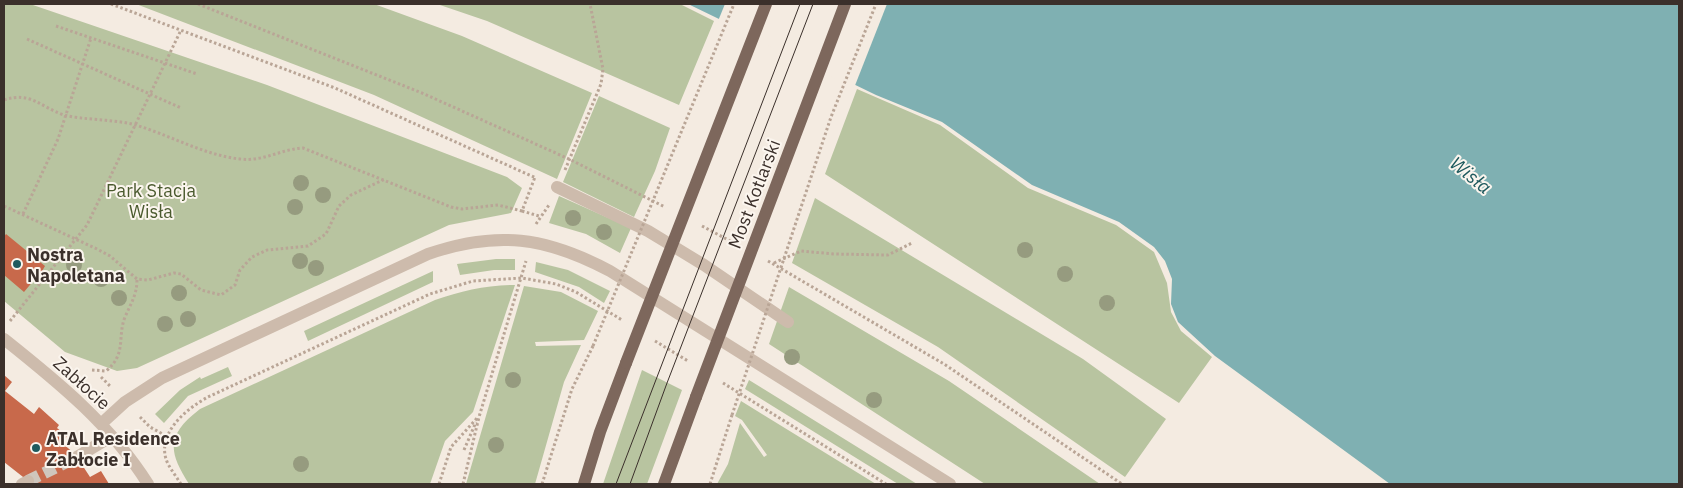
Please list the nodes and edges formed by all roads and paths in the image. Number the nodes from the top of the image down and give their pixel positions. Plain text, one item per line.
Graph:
1 (112, 4) edge
2 (590, 4) edge
3 (734, 4) edge
4 (766, 4) edge
5 (845, 4) edge
6 (876, 4) edge
7 (56, 26) dead end
8 (181, 30) junction
9 (91, 38) junction
10 (28, 39) dead end
11 (164, 63) junction
12 (82, 64) junction
13 (197, 74) dead end
14 (149, 94) junction
15 (4, 100) edge
16 (181, 108) dead end
17 (65, 115) junction
18 (133, 125) junction
19 (568, 162) dead end
20 (535, 177) junction
21 (385, 179) junction
22 (557, 187) joint
23 (4, 206) edge
24 (522, 211) junction
25 (23, 214) junction
26 (539, 216) dead end
27 (76, 238) junction
28 (912, 243) dead end
29 (527, 258) dead end
30 (773, 264) dead end
31 (522, 278) junction
32 (137, 280) junction
33 (624, 321) dead end
34 (10, 322) dead end
35 (788, 322) dead end
36 (649, 337) dead end
37 (4, 339) edge
38 (692, 363) dead end
39 (92, 370) dead end
40 (717, 379) dead end
41 (479, 417) junction
42 (101, 424) junction
43 (150, 427) dead end
44 (112, 436) junction
45 (168, 437) junction
46 (464, 450) dead end
47 (77, 457) tunnel mouth
48 (148, 484) edge
49 (181, 484) edge
50 (439, 484) edge
51 (463, 484) edge
52 (542, 484) edge
53 (584, 484) edge
54 (664, 484) edge
55 (710, 484) edge
56 (886, 484) edge
57 (950, 484) edge

1 - 8 path
2 - 19 path
3 - 52 path, bridge
4 - 53 main road, bridge
5 - 54 main road, Most Kotlarski, bridge
6 - 55 path, bridge
7 - 9 path
8 - 11 path
8 - 20 path
9 - 11 path
9 - 12 path
10 - 12 path
11 - 13 path
11 - 14 path
12 - 14 path
12 - 17 path
14 - 16 path
14 - 18 path
15 - 17 path
17 - 18 path
17 - 25 path
18 - 21 path
18 - 27 path
20 - 22 path
20 - 24 path
21 - 24 path
21 - 32 path
22 - 35 street
23 - 25 path
24 - 26 path
25 - 27 path
27 - 32 path
27 - 34 path
28 - 30 path
29 - 31 path
31 - 33 path
31 - 41 path
31 - 45 path
32 - 39 path
36 - 38 path
37 - 42 street, Zabłocie
40 - 56 path
41 - 46 path
41 - 50 path
41 - 51 path
42 - 44 street, Zabłocie
42 - 57 street
43 - 45 path
44 - 47 street
44 - 48 street, Zabłocie
45 - 49 path

